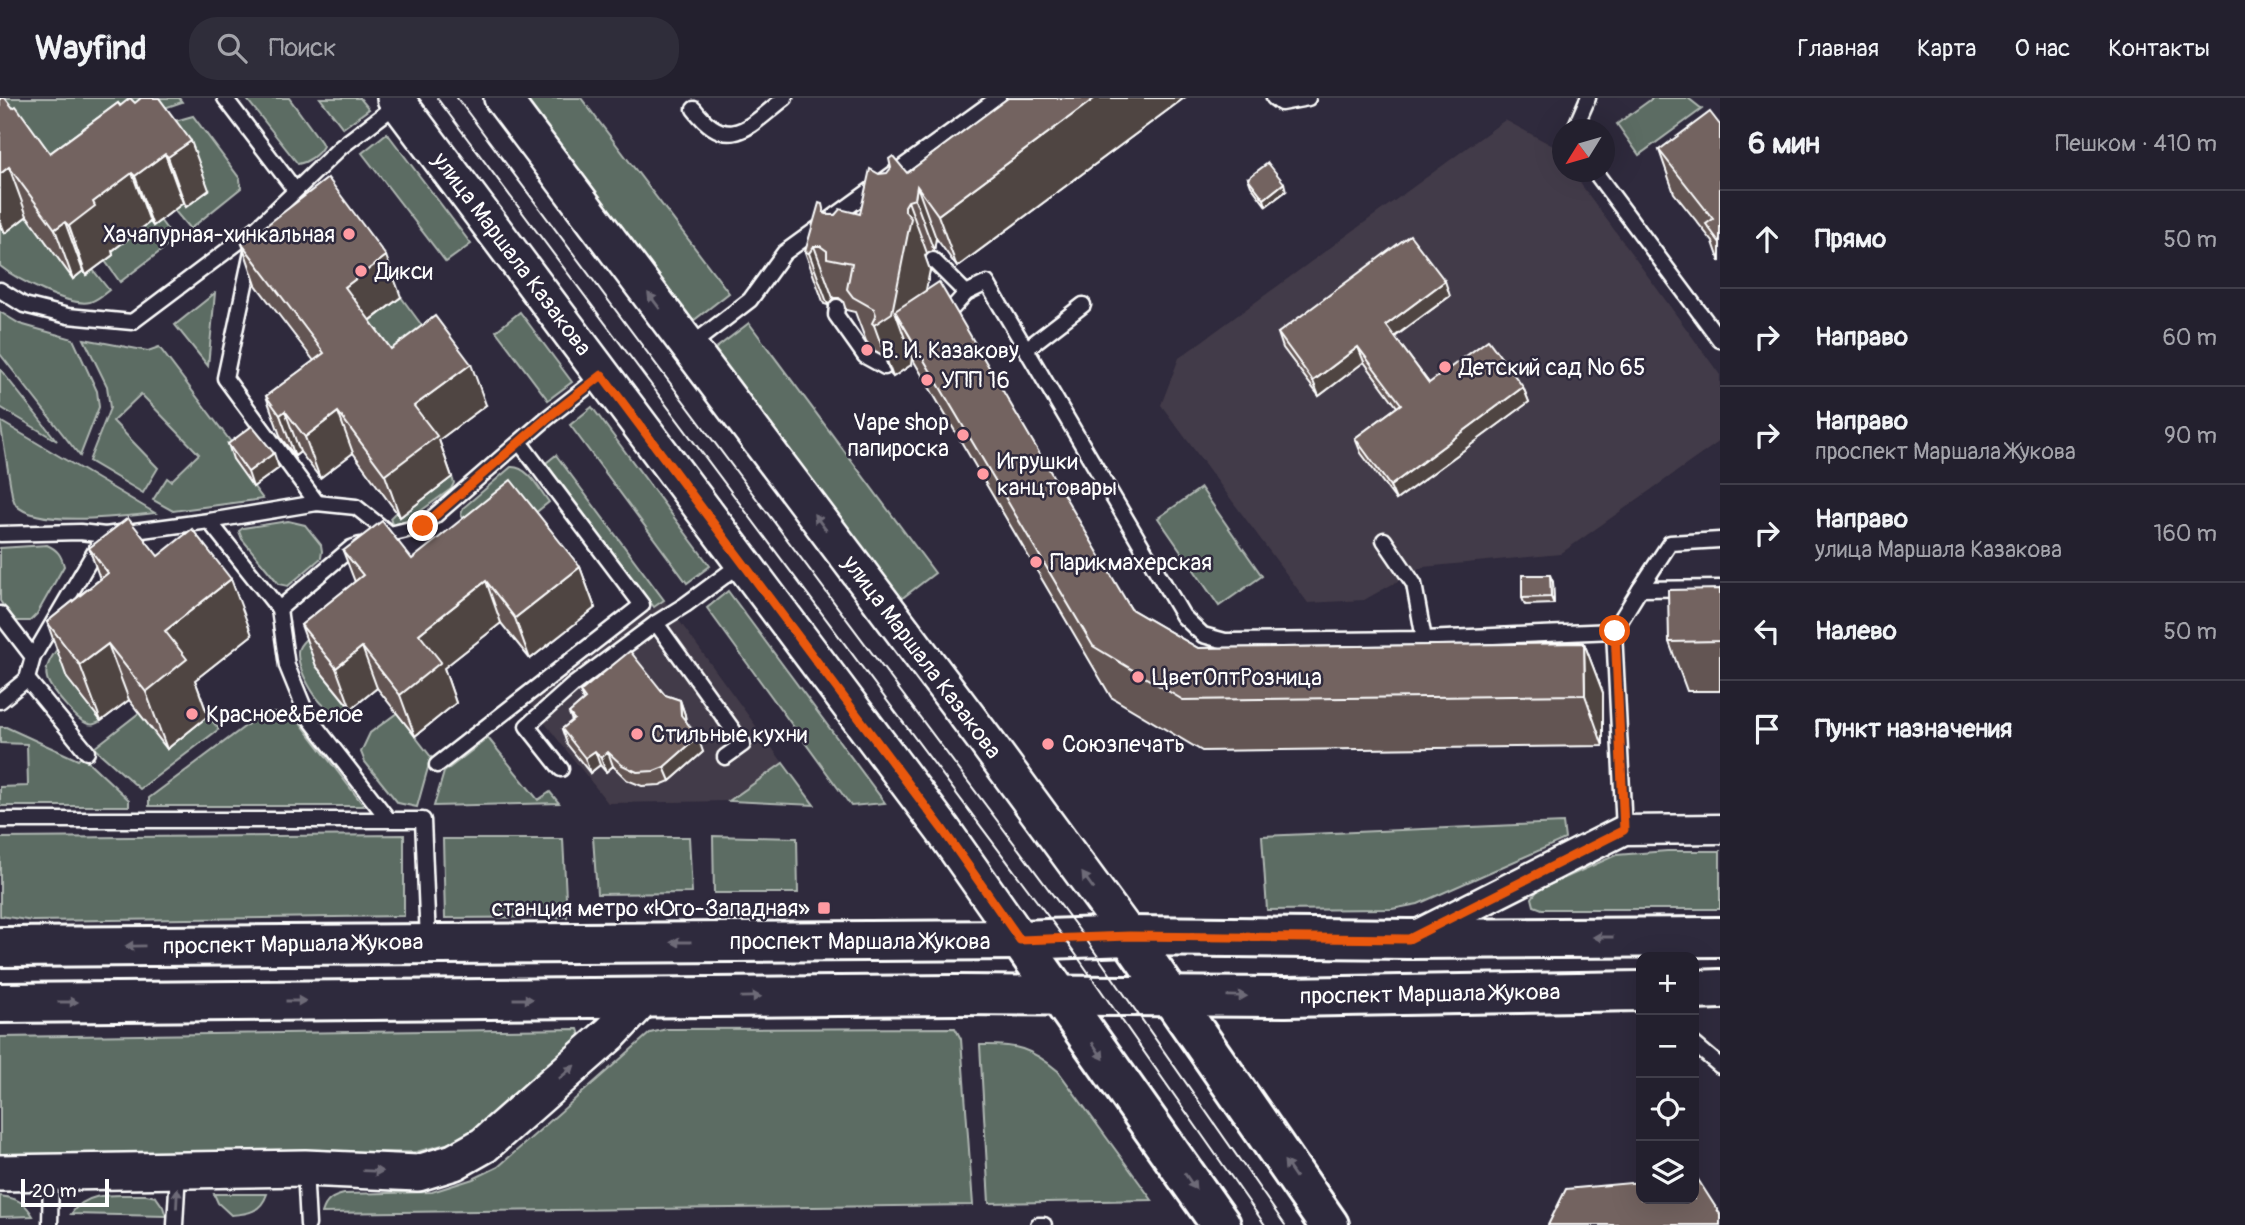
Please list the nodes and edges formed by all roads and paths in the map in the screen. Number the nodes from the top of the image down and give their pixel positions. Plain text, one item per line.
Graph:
1 (225, 98) edge
2 (502, 98) edge
3 (785, 98) edge
4 (1274, 98) edge
5 (1308, 98) edge
6 (1588, 98) edge
7 (995, 99) edge
8 (397, 101) edge
9 (694, 109) dead end
10 (1579, 119) edge
11 (1602, 182) edge
12 (295, 190) junction
13 (860, 197) junction
14 (856, 221) edge
15 (257, 228) junction
16 (933, 260) edge
17 (0, 290) edge
18 (966, 293) junction
19 (1083, 305) dead end
20 (837, 307) edge
21 (928, 335) edge
22 (1720, 340) edge
23 (688, 347) junction
24 (1026, 349) junction
25 (885, 367) edge
26 (602, 375) junction
27 (520, 443) junction
28 (317, 503) junction
29 (209, 521) junction
30 (0, 534) edge
31 (390, 534) junction
32 (105, 535) junction
33 (1384, 540) dead end
34 (1720, 540) edge
35 (743, 562) junction
36 (1720, 587) edge
37 (1640, 589) junction
38 (279, 609) junction
39 (0, 614) edge
40 (656, 623) junction
41 (1615, 631) junction
42 (1424, 639) junction
43 (33, 657) junction
44 (27, 679) junction
45 (0, 701) edge
46 (88, 752) dead end
47 (725, 757) dead end
48 (437, 765) dead end
49 (561, 769) dead end
50 (388, 819) junction
51 (0, 820) edge
52 (1720, 829) edge
53 (1624, 830) junction
54 (1129, 936) junction
55 (1720, 937) edge
56 (1409, 939) junction
57 (1020, 940) junction
58 (428, 943) junction
59 (1, 946) edge
60 (1699, 989) edge
61 (1720, 989) edge
62 (1059, 995) junction
63 (1169, 995) junction
64 (1635, 996) edge
65 (644, 998) junction
66 (0, 1003) edge
67 (1699, 1048) edge
68 (1720, 1066) edge
69 (305, 1168) junction
70 (178, 1171) junction
71 (0, 1173) edge
72 (51, 1173) junction
73 (50, 1225) edge
74 (176, 1225) edge
75 (308, 1225) edge
76 (1038, 1225) edge
77 (1044, 1225) edge
78 (1221, 1225) edge
79 (1329, 1225) edge

1 - 12 lane
23 -> 2 street, улица Маршала Казакова
3 - 9 lane
4 - 5 lane
6 - 10 lane
7 - 13 lane
8 - 12 lane
8 - 26 street, улица Маршала Казакова
11 - 22 lane
12 - 15 lane
13 - 14 lane
13 - 23 lane
15 - 17 lane
15 - 28 lane
16 - 18 lane
18 - 21 lane
18 - 24 lane
19 - 24 lane
20 - 25 lane
54 -> 23 street, улица Маршала Казакова
24 - 42 lane
26 - 27 lane
26 - 35 street, улица Маршала Казакова
27 - 31 lane
27 - 48 lane
28 - 29 lane
28 - 31 lane
29 - 32 lane
29 - 38 lane
30 - 32 lane
31 - 38 lane
32 - 43 lane
33 - 42 lane
34 - 37 lane
35 - 40 lane
35 - 57 street, улица Маршала Казакова
36 - 37 lane
37 - 41 lane
38 - 50 lane
39 - 43 lane
40 - 47 lane
40 - 49 lane
41 - 42 lane
41 - 53 lane
43 - 44 lane
44 - 45 lane
44 - 46 lane
50 - 51 lane
50 - 58 lane
52 - 53 street
53 - 56 street
54 - 56 main road, проспект Маршала Жукова
54 - 57 main road, проспект Маршала Жукова
54 - 63 main road, улица Маршала Казакова
55 -> 56 main road, проспект Маршала Жукова
57 -> 58 main road, проспект Маршала Жукова
57 - 62 main road, улица Маршала Казакова
58 -> 59 main road, проспект Маршала Жукова
60 - 61 main road
62 - 63 main road, проспект Маршала Жукова
65 -> 62 main road, проспект Маршала Жукова
62 -> 78 main road, улица Маршала Казакова
63 -> 64 main road, проспект Маршала Жукова
79 -> 63 main road, улица Маршала Казакова
66 -> 65 main road, проспект Маршала Жукова
69 -> 65 street
67 - 68 lane
69 - 70 street
69 - 75 lane
70 - 72 street
74 -> 70 lane
71 - 72 street
72 - 73 lane
76 - 77 lane

